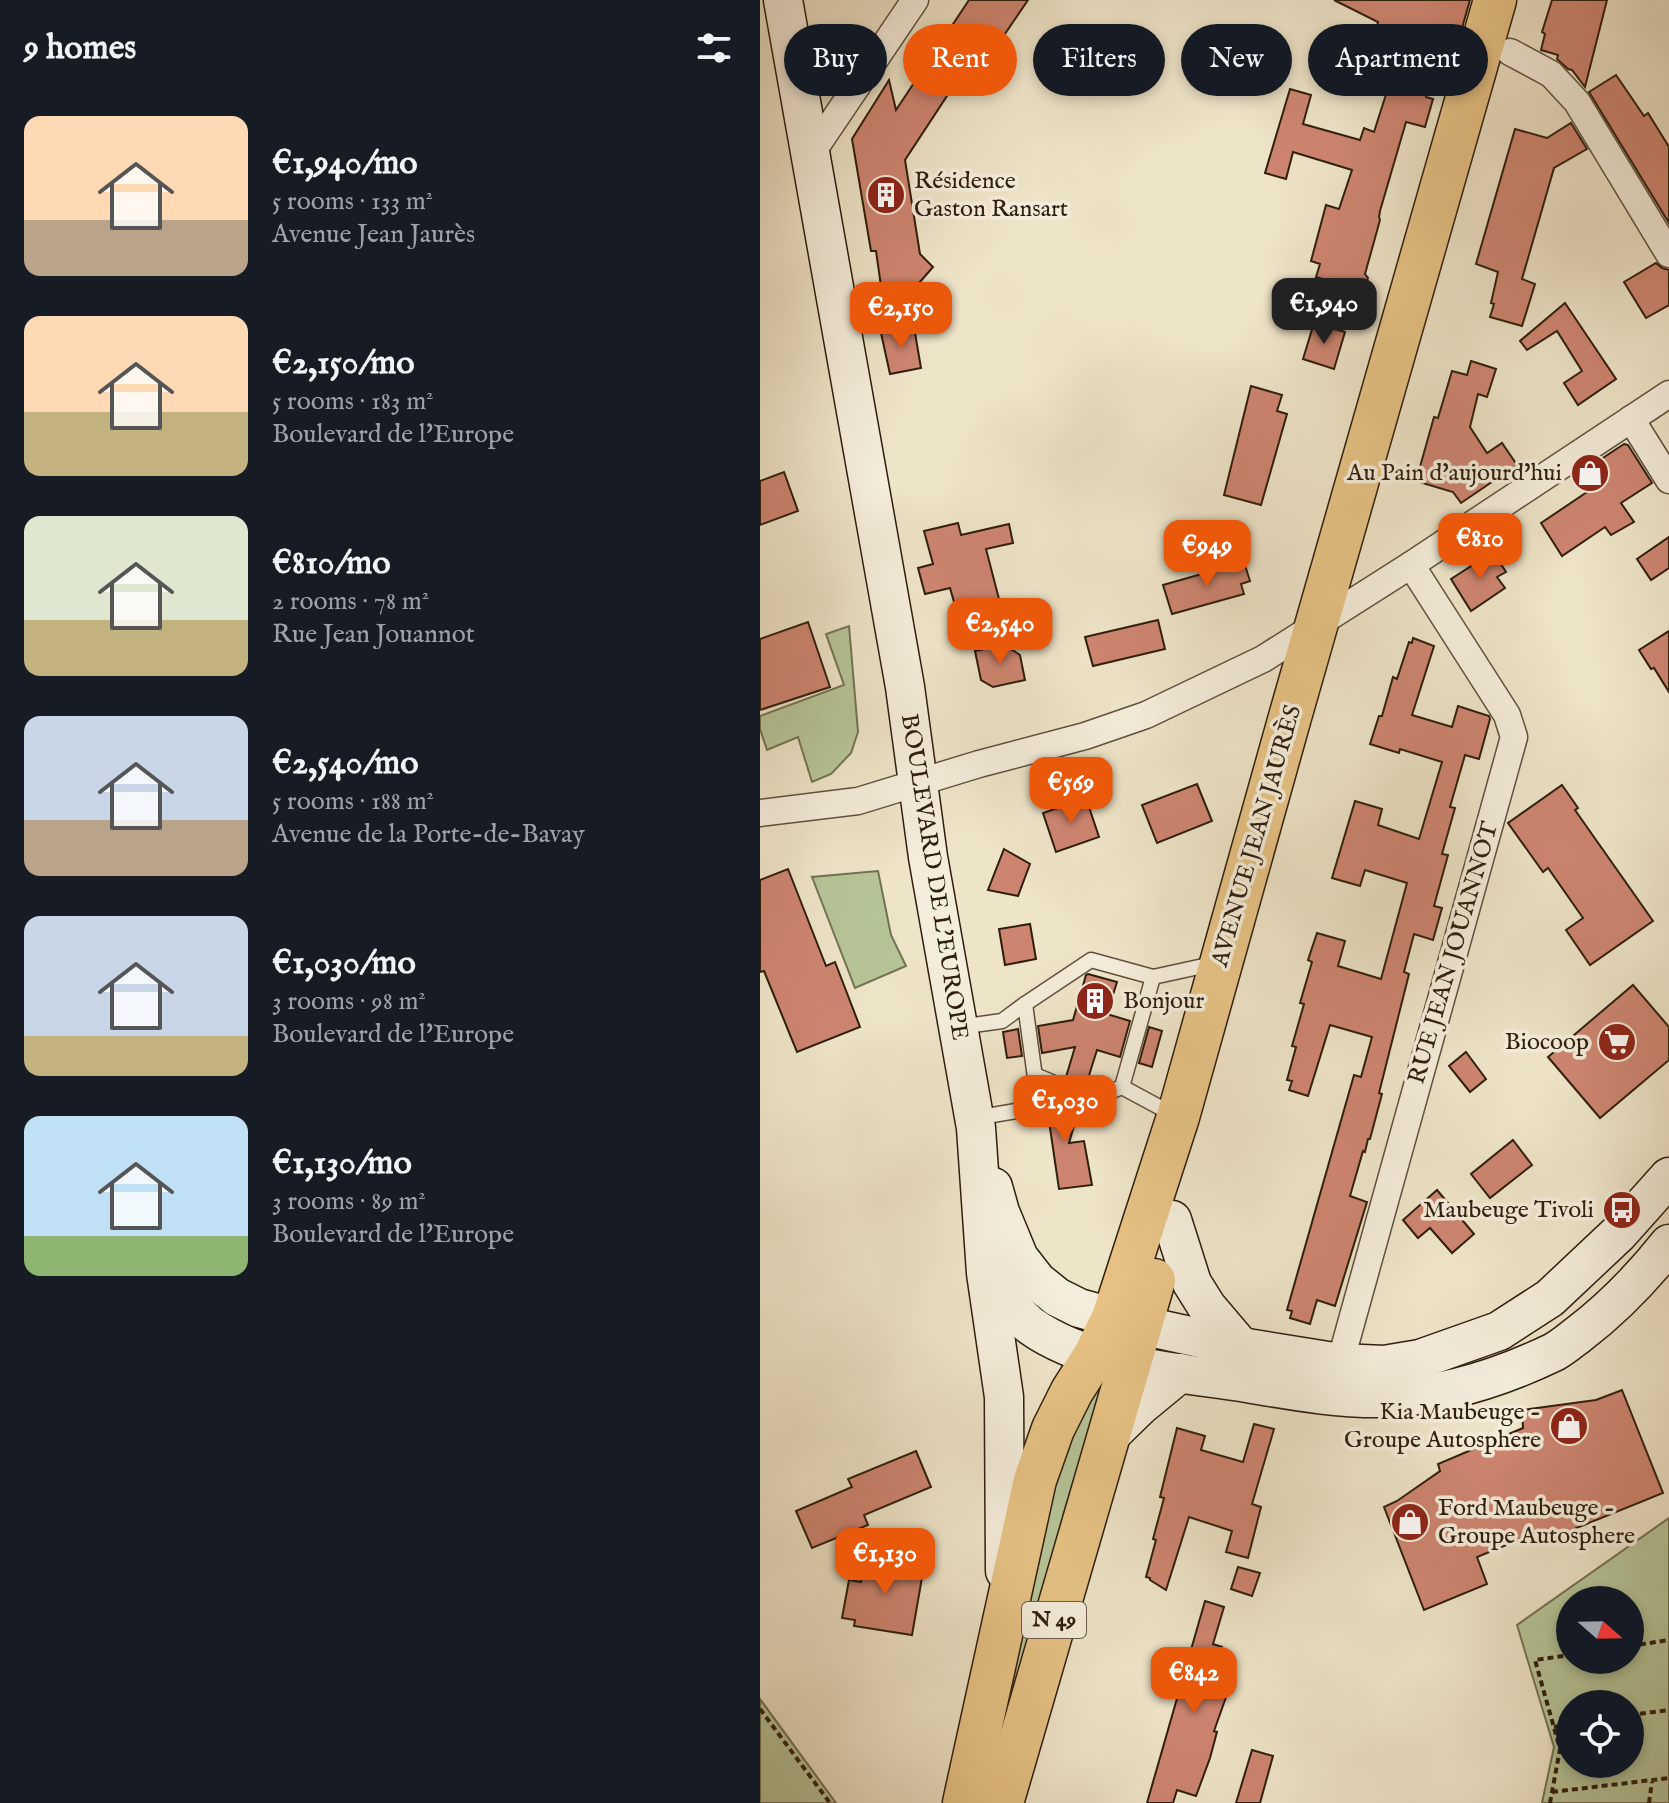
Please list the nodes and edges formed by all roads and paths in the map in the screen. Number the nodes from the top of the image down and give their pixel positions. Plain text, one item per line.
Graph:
1 (783, 0) edge
2 (915, 0) edge
3 (1495, 0) edge
4 (1526, 0) edge
5 (1510, 52) junction
6 (811, 154) junction
7 (1669, 254) edge
8 (1669, 394) edge
9 (1631, 419) junction
10 (1669, 480) edge
11 (1411, 565) junction
12 (1352, 602) junction
13 (1316, 625) junction
14 (918, 783) junction
15 (760, 813) edge
16 (1222, 962) junction
17 (1153, 977) junction
18 (1025, 1004) junction
19 (957, 1027) junction
20 (1035, 1075) junction
21 (1122, 1087) junction
22 (1178, 1117) junction
23 (975, 1123) junction
24 (1669, 1177) edge
25 (1172, 1220) junction
26 (1669, 1244) edge
27 (986, 1273) junction
28 (1119, 1340) junction
29 (1241, 1347) junction
30 (1340, 1363) junction
31 (1180, 1373) junction
32 (1108, 1437) junction
33 (1005, 1617) junction
34 (1669, 1640) edge
35 (1644, 1644) edge
36 (1556, 1657) edge
37 (760, 1709) edge
38 (1669, 1710) edge
39 (1644, 1713) edge
40 (1554, 1727) joint
41 (1669, 1778) edge
42 (1653, 1780) junction
43 (1552, 1792) junction
44 (830, 1803) edge
45 (964, 1803) edge
46 (1002, 1803) edge
47 (1550, 1803) edge
48 (1649, 1803) edge

1 - 6 main road, BOULEVARD DE L'EUROPE
2 - 6 street
3 - 13 main road, AVENUE JEAN JAURÈS / N 49
4 - 5 main road, AVENUE JEAN JAURÈS / N 49
5 - 7 street
5 - 12 main road, AVENUE JEAN JAURÈS / N 49
6 - 14 main road, BOULEVARD DE L'EUROPE
8 - 9 street
9 - 10 street
9 - 11 street
11 - 12 street
11 - 30 street, RUE JEAN JOUANNOT
12 - 13 street
12 - 25 main road, AVENUE JEAN JAURÈS / N 49
13 - 14 street
13 - 16 main road, AVENUE JEAN JAURÈS / N 49
14 - 15 street
14 - 19 main road, BOULEVARD DE L'EUROPE
16 - 17 lane
16 - 22 main road, AVENUE JEAN JAURÈS / N 49
17 - 18 lane
17 - 21 lane
18 - 19 lane
18 - 20 lane
19 - 23 main road, BOULEVARD DE L'EUROPE
20 - 21 lane
20 - 23 lane
21 - 22 lane
22 - 28 main road, AVENUE JEAN JAURÈS / N 49
23 - 27 main road, BOULEVARD DE L'EUROPE
23 - 28 main road
24 - 30 main road
25 - 28 main road, AVENUE JEAN JAURÈS / N 49
25 - 29 main road
26 - 31 main road
27 - 28 main road
27 - 33 main road, BOULEVARD DE L'EUROPE
28 - 29 main road
28 - 31 main road
28 - 32 main road, AVENUE JEAN JAURÈS / N 49
28 - 33 main road, AVENUE JEAN JAURÈS / N 49
29 - 30 main road
31 - 32 main road
32 - 46 main road, AVENUE JEAN JAURÈS / N 49
33 - 45 main road, AVENUE JEAN JAURÈS / N 49
34 - 35 path
36 - 40 path
37 - 44 path
38 - 39 path
40 - 43 path
41 - 42 path
42 - 43 path
42 - 48 path
43 - 47 path

